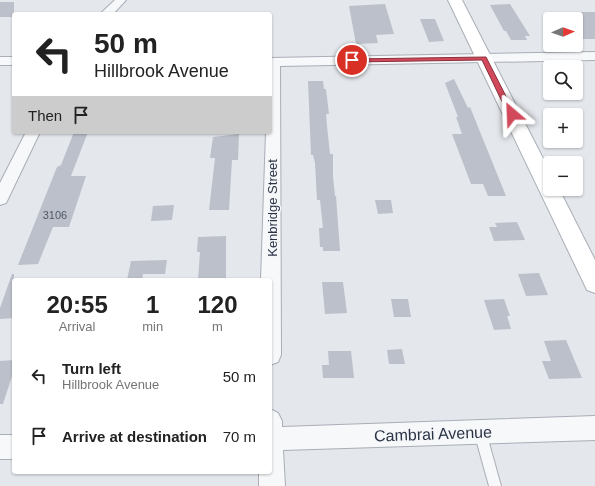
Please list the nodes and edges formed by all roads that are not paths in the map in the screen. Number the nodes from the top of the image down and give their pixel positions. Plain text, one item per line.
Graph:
1 (121, 0) edge
2 (454, 0) edge
3 (108, 12) edge
4 (595, 56) edge
5 (484, 58) junction
6 (0, 61) edge
7 (12, 61) edge
8 (272, 62) edge
9 (32, 134) edge
10 (272, 134) edge
11 (0, 198) edge
12 (271, 278) edge
13 (595, 283) edge
14 (595, 428) edge
15 (480, 432) junction
16 (272, 433) edge
17 (0, 447) edge
18 (12, 447) edge
19 (272, 474) edge
20 (272, 486) edge
21 (495, 486) edge

1 - 3 street
2 - 5 street
4 - 5 street
5 - 8 street
5 - 13 street
6 - 7 street
9 - 11 street
10 - 12 street, Kenbridge Street
14 - 15 street, Cambrai Avenue
15 - 16 street, Cambrai Avenue
15 - 21 lane
17 - 18 street
19 - 20 street

